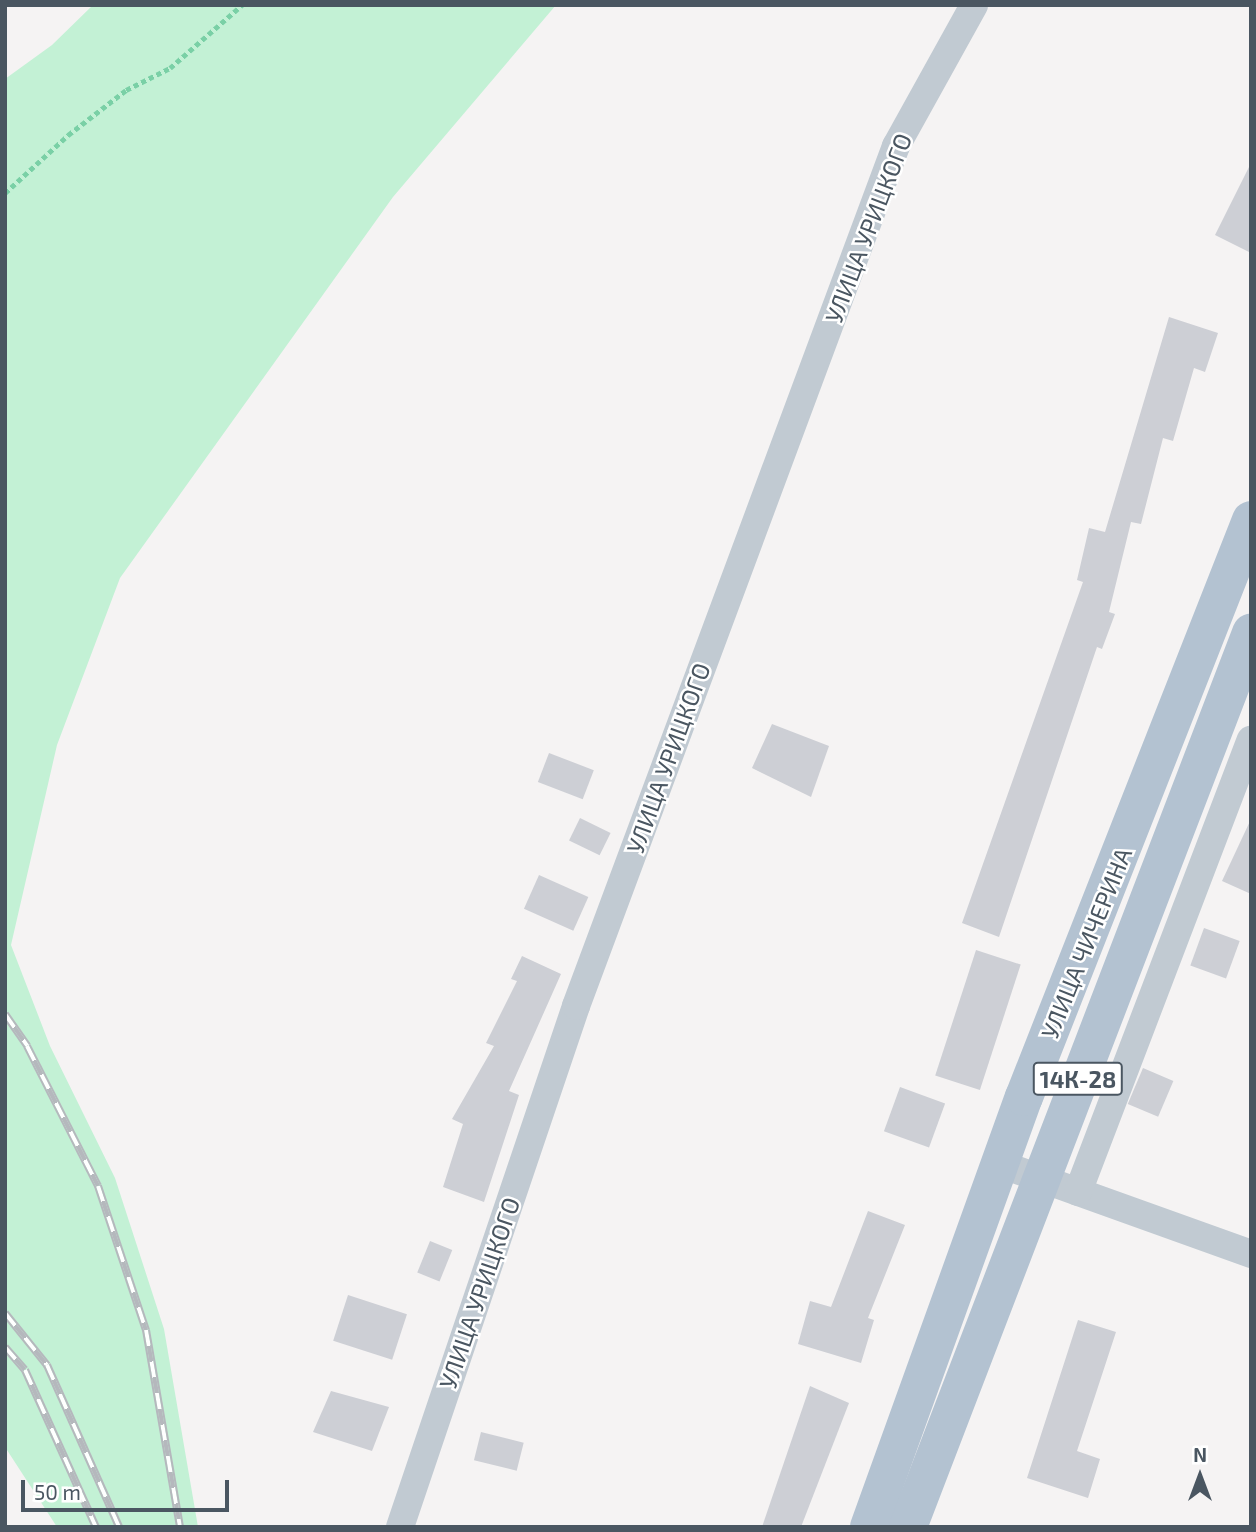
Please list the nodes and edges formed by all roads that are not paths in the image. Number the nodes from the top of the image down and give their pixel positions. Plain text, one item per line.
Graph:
1 (974, 5) edge
2 (1251, 520) edge
3 (1251, 633) edge
4 (1251, 740) edge
5 (1000, 1164) junction
6 (1040, 1178) junction
7 (1078, 1192) junction
8 (1251, 1254) edge
9 (400, 1527) edge
10 (869, 1527) edge
11 (908, 1527) edge

1 - 9 street, УЛИЦА УРИЦКОГО
2 - 5 main road, УЛИЦА ЧИЧЕРИНА / 14К-28
3 - 6 main road, УЛИЦА ЧИЧЕРИНА / 14К-28
4 - 7 street
5 - 6 street
5 - 10 main road, УЛИЦА ЧИЧЕРИНА / 14К-28
6 - 7 street
6 - 11 main road, УЛИЦА ЧИЧЕРИНА / 14К-28
7 - 8 street

